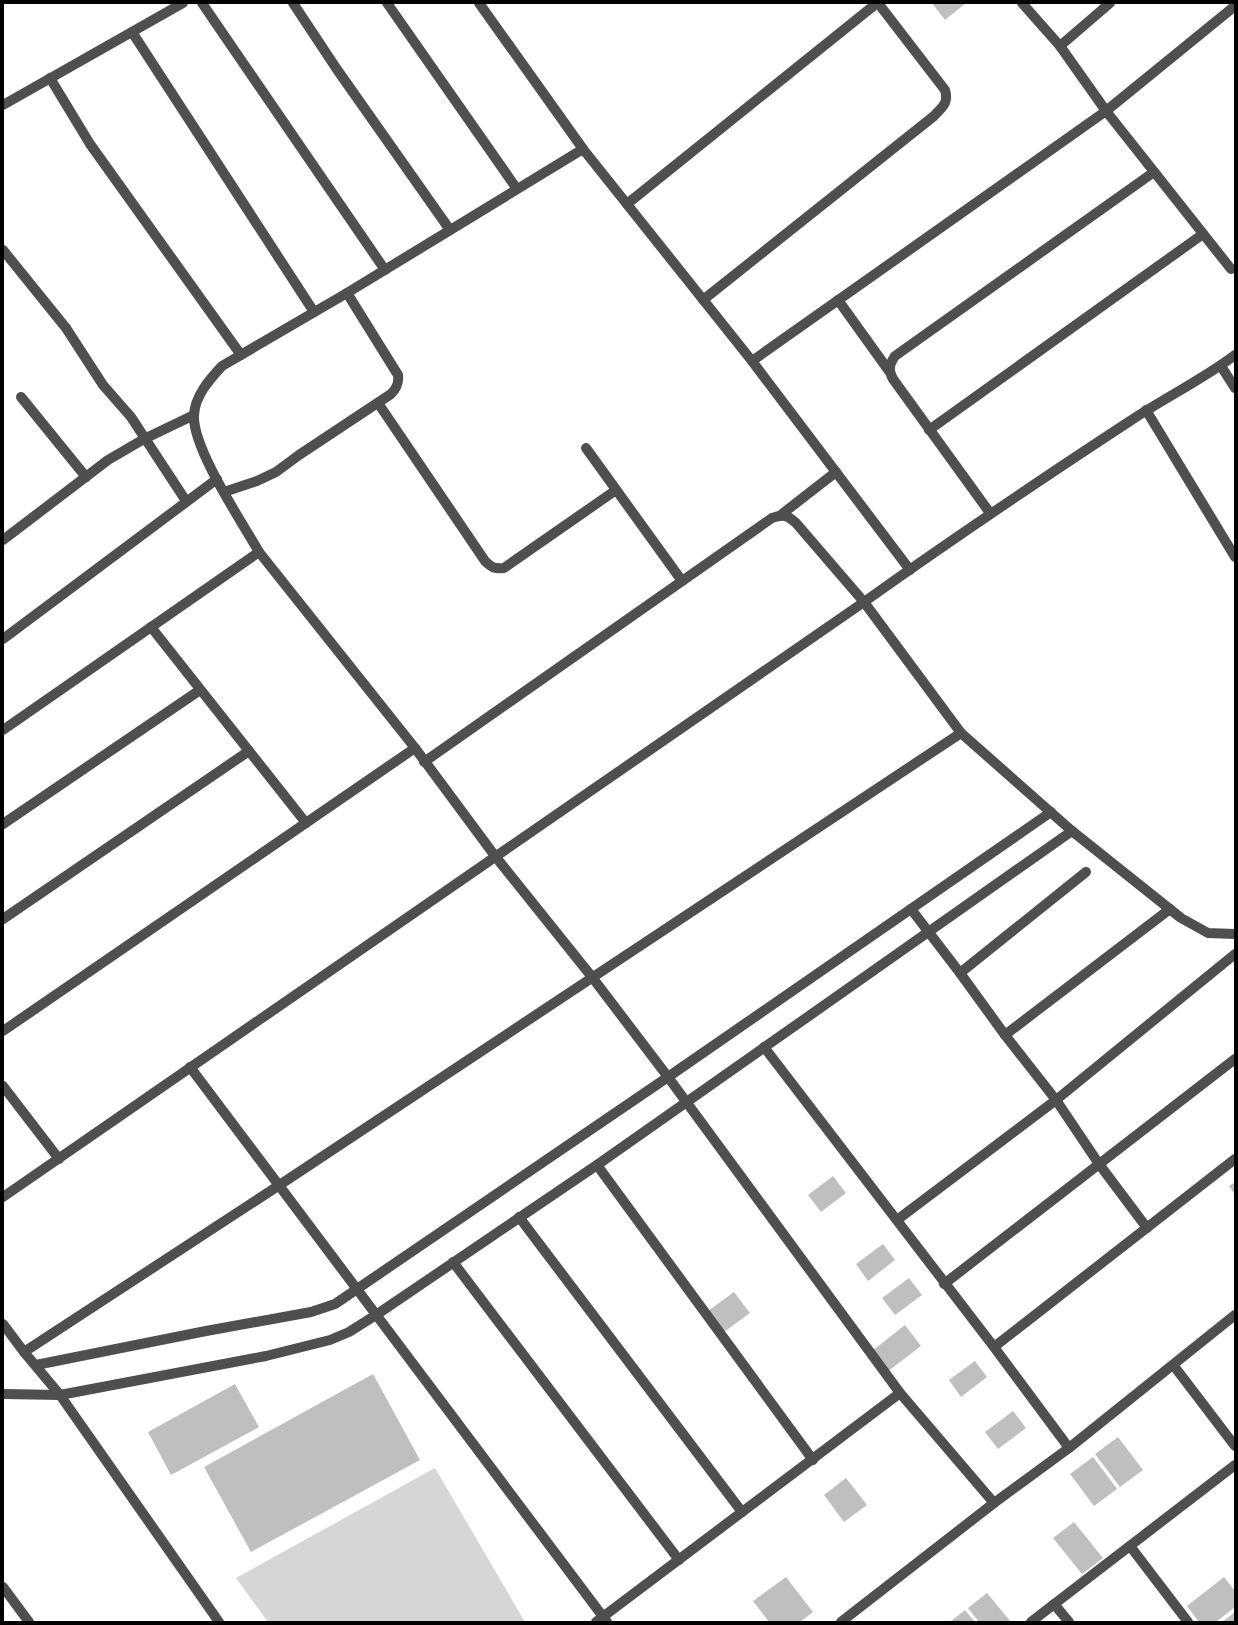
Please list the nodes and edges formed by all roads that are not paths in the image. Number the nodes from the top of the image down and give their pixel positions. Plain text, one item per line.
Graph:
1 (183, 3) edge
2 (202, 3) edge
3 (293, 3) edge
4 (388, 3) edge
5 (479, 3) edge
6 (877, 3) edge
7 (1022, 3) edge
8 (1110, 3) edge
9 (1235, 6) edge
10 (132, 32) junction
11 (1060, 46) junction
12 (50, 78) junction
13 (3, 105) edge
14 (1106, 111) junction
15 (583, 150) junction
16 (1154, 172) junction
17 (517, 189) junction
18 (627, 204) junction
19 (450, 230) junction
20 (1203, 234) junction
21 (3, 250) edge
22 (1231, 269) dead end
23 (385, 270) junction
24 (347, 293) junction
25 (703, 300) junction
26 (838, 300) junction
27 (314, 312) junction
28 (241, 355) junction
29 (1235, 355) edge
30 (752, 361) junction
31 (1221, 366) junction
32 (889, 371) junction
33 (1235, 388) edge
34 (21, 397) dead end
35 (378, 403) junction
36 (1150, 408) junction
37 (194, 415) junction
38 (929, 430) junction
39 (144, 439) junction
40 (586, 448) dead end
41 (836, 472) junction
42 (86, 477) junction
43 (217, 479) junction
44 (616, 490) junction
45 (224, 492) junction
46 (186, 502) junction
47 (990, 513) junction
48 (782, 514) junction
49 (3, 540) edge
50 (259, 552) junction
51 (1235, 557) edge
52 (910, 570) junction
53 (682, 581) junction
54 (864, 602) junction
55 (151, 627) junction
56 (3, 639) edge
57 (200, 690) junction
58 (3, 730) edge
59 (961, 733) junction
60 (415, 748) junction
61 (249, 751) junction
62 (424, 762) junction
63 (1051, 812) junction
64 (306, 823) junction
65 (3, 824) edge
66 (1072, 831) junction
67 (495, 856) junction
68 (1086, 872) dead end
69 (911, 909) junction
70 (1170, 909) junction
71 (3, 919) edge
72 (928, 932) junction
73 (1235, 934) edge
74 (1235, 954) edge
75 (960, 973) junction
76 (592, 977) junction
77 (3, 1030) edge
78 (1004, 1035) junction
79 (764, 1047) junction
80 (1235, 1059) edge
81 (190, 1067) junction
82 (668, 1077) junction
83 (3, 1086) edge
84 (1056, 1100) junction
85 (686, 1101) junction
86 (1235, 1158) edge
87 (59, 1159) junction
88 (1099, 1164) junction
89 (597, 1165) junction
90 (278, 1186) junction
91 (3, 1197) edge
92 (519, 1216) junction
93 (897, 1220) junction
94 (1147, 1228) junction
95 (453, 1262) junction
96 (944, 1284) junction
97 (358, 1290) junction
98 (376, 1315) junction
99 (1235, 1316) edge
100 (3, 1324) edge
101 (994, 1347) junction
102 (24, 1352) junction
103 (36, 1365) junction
104 (1174, 1366) junction
105 (900, 1393) junction
106 (3, 1394) edge
107 (60, 1395) junction
108 (1235, 1446) edge
109 (1069, 1448) junction
110 (813, 1460) junction
111 (1235, 1465) edge
112 (994, 1503) junction
113 (742, 1512) junction
114 (1130, 1546) junction
115 (679, 1560) junction
116 (3, 1587) edge
117 (1054, 1604) junction
118 (602, 1620) edge
119 (29, 1622) edge
120 (220, 1622) edge
121 (841, 1622) edge
122 (1031, 1622) edge
123 (1069, 1622) edge
124 (1188, 1622) edge

1 - 10 street
2 - 23 street
3 - 19 street
4 - 17 street
5 - 15 street
6 - 18 street
6 - 25 street
7 - 11 street
8 - 11 street
9 - 14 street
10 - 12 street
10 - 27 street
11 - 14 street
12 - 13 street
12 - 28 street
14 - 16 street
14 - 26 street
15 - 17 street
15 - 18 street
16 - 20 street
16 - 32 street
17 - 19 street
18 - 25 street
19 - 23 street
20 - 22 street
20 - 38 street
21 - 39 street
23 - 24 street
24 - 27 street
24 - 35 street
25 - 30 street
26 - 30 street
26 - 32 street
27 - 28 street
28 - 37 street
29 - 31 street
30 - 41 street
31 - 33 street
31 - 36 street
32 - 38 street
34 - 42 street
35 - 44 street
35 - 45 street
36 - 47 street
36 - 51 street
37 - 39 street
37 - 43 street
38 - 47 street
39 - 42 street
39 - 46 street
40 - 44 street
41 - 48 street
41 - 52 street
42 - 49 street
43 - 45 street
43 - 46 street
44 - 53 street
45 - 50 street
46 - 56 street
47 - 52 street
48 - 53 street
48 - 54 street
50 - 55 street
50 - 60 street
52 - 54 street
53 - 62 street
54 - 59 street
54 - 67 street
55 - 57 street
55 - 58 street
57 - 61 street
57 - 65 street
59 - 63 street
59 - 76 street
60 - 62 street
60 - 64 street
61 - 64 street
61 - 71 street
62 - 67 street
63 - 66 street
63 - 69 street
64 - 77 street
66 - 70 street
66 - 72 street
67 - 76 street
67 - 81 street
68 - 75 street
69 - 72 street
69 - 82 street
70 - 73 street
70 - 78 street
72 - 75 street
72 - 79 street
74 - 84 street
75 - 78 street
76 - 82 street
76 - 90 street
78 - 84 street
79 - 85 street
79 - 93 street
80 - 88 street
81 - 87 street
81 - 90 street
82 - 85 street
82 - 97 street
83 - 87 street
84 - 88 street
84 - 93 street
85 - 89 street
85 - 105 street
86 - 94 street
87 - 91 street
88 - 94 street
88 - 96 street
89 - 92 street
89 - 110 street
90 - 97 street
90 - 102 street
92 - 95 street
92 - 113 street
93 - 96 street
94 - 101 street
95 - 98 street
95 - 115 street
96 - 101 street
97 - 98 street
97 - 103 street
98 - 107 street
98 - 118 street
99 - 104 street
100 - 102 street
101 - 109 street
102 - 103 street
103 - 107 street
104 - 108 street
104 - 109 street
105 - 110 street
105 - 112 street
106 - 107 street
107 - 120 street
109 - 112 street
110 - 113 street
111 - 114 street
112 - 121 street
113 - 115 street
114 - 117 street
114 - 124 street
115 - 118 street
116 - 119 street
117 - 122 street
117 - 123 street

